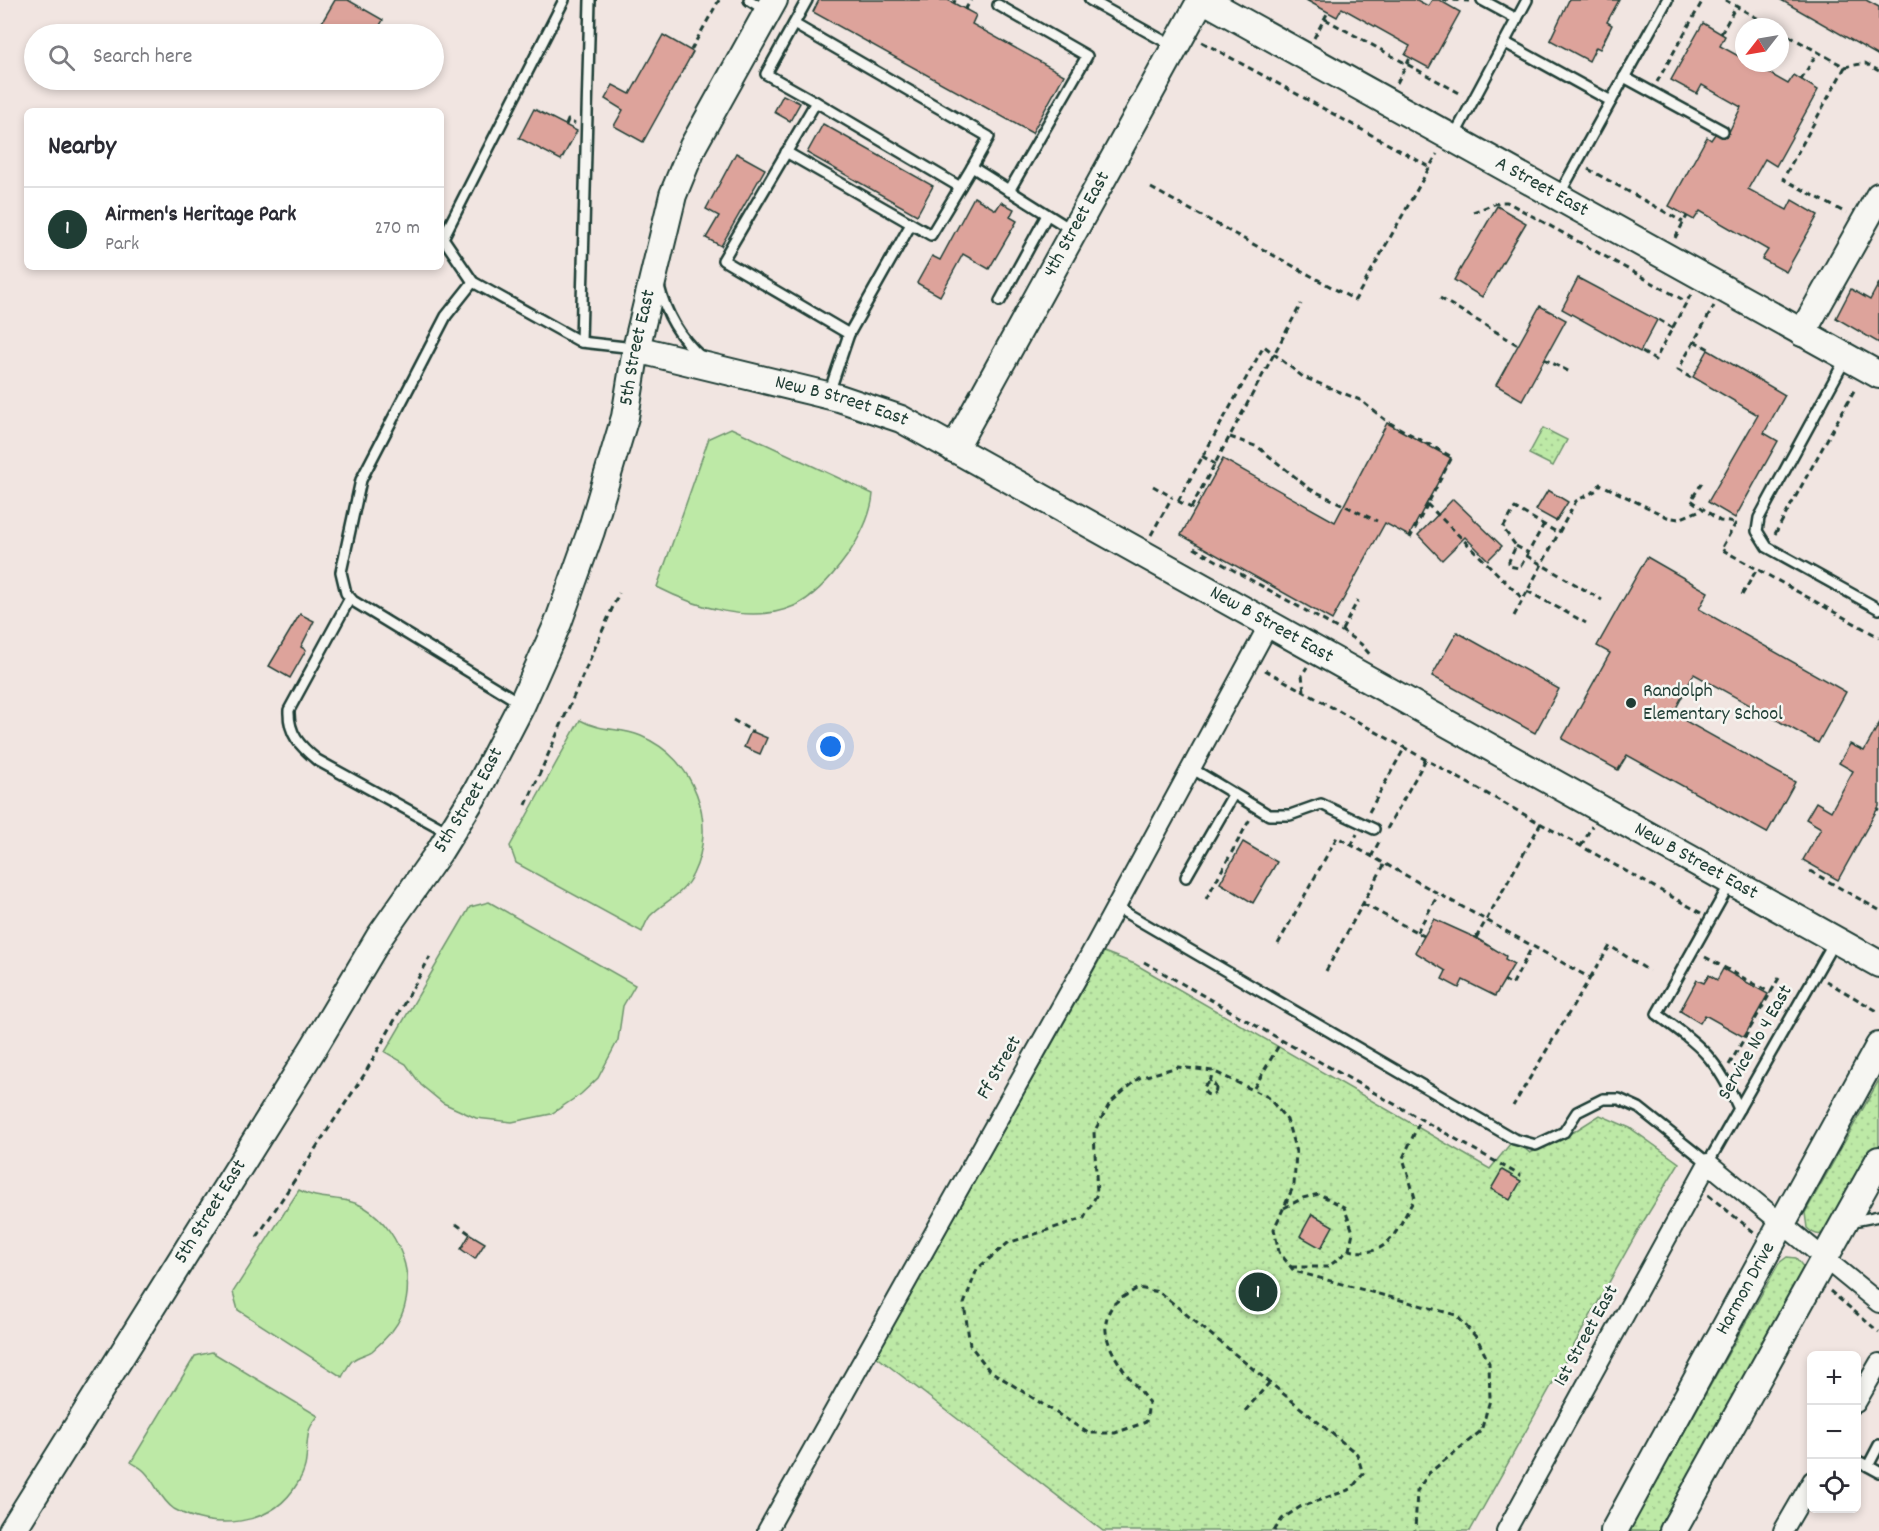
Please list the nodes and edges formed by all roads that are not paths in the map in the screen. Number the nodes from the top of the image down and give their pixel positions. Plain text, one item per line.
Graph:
1 (564, 0) edge
2 (590, 0) edge
3 (807, 0) edge
4 (1090, 0) edge
5 (1202, 0) edge
6 (1527, 0) edge
7 (1667, 0) edge
8 (1484, 1) edge
9 (764, 4) edge
10 (999, 5) dead end
11 (1517, 19) junction
12 (794, 24) junction
13 (1179, 39) junction
14 (1504, 42) junction
15 (1624, 77) junction
16 (1611, 101) junction
17 (816, 102) junction
18 (1723, 131) dead end
19 (1450, 136) junction
20 (786, 152) junction
21 (972, 167) junction
22 (960, 187) junction
23 (1009, 191) junction
24 (1879, 196) edge
25 (1558, 197) junction
26 (1047, 214) junction
27 (911, 224) junction
28 (1074, 231) junction
29 (444, 236) edge
30 (444, 239) edge
31 (655, 271) junction
32 (473, 282) junction
33 (1000, 301) dead end
34 (1802, 333) junction
35 (849, 334) junction
36 (582, 342) junction
37 (636, 349) junction
38 (1846, 358) junction
39 (712, 367) junction
40 (1870, 377) edge
41 (828, 395) junction
42 (954, 449) junction
43 (350, 597) junction
44 (1879, 609) edge
45 (1268, 626) junction
46 (522, 704) junction
47 (1191, 768) junction
48 (1233, 795) junction
49 (1374, 829) dead end
50 (451, 833) junction
51 (1186, 876) dead end
52 (1731, 882) junction
53 (1116, 908) junction
54 (1835, 940) junction
55 (1879, 964) edge
56 (1879, 1046) edge
57 (1739, 1108) junction
58 (1879, 1160) edge
59 (1708, 1163) junction
60 (1879, 1216) edge
61 (1844, 1223) junction
62 (1784, 1224) junction
63 (1825, 1258) junction
64 (1879, 1303) edge
65 (1879, 1363) edge
66 (1861, 1396) edge
67 (1879, 1445) edge
68 (1861, 1462) edge
69 (1868, 1466) junction
70 (1879, 1472) edge
71 (1807, 1490) edge
72 (12, 1531) edge
73 (767, 1531) edge
74 (1506, 1531) edge
75 (1614, 1531) edge
76 (1673, 1531) edge
77 (1783, 1531) edge

1 - 29 lane
2 - 36 lane
3 - 12 lane
4 - 13 lane
5 - 13 street, 4th Street East
5 - 19 street, A Street East
6 - 11 lane
7 - 15 lane
8 - 11 lane
9 - 31 street, 5th Street East
10 - 23 lane
11 - 14 lane
12 - 17 lane
12 - 21 lane
13 - 28 street, 4th Street East
14 - 16 lane
14 - 19 lane
15 - 16 lane
15 - 18 lane
16 - 25 lane
17 - 20 lane
17 - 22 lane
19 - 25 street, A Street East
20 - 27 lane
20 - 35 lane
21 - 22 lane
21 - 23 lane
22 - 27 lane
23 - 26 lane
24 - 34 street
25 - 34 street, A Street East
26 - 28 lane
26 - 33 lane
27 - 35 lane
28 - 42 street, 4th Street East
30 - 32 lane
31 - 37 street, 5th Street East
31 - 39 lane
32 - 36 lane
32 - 43 lane
34 - 38 street, A Street East
35 - 41 lane
36 - 37 lane
37 - 39 street, New B Street East
37 - 46 street, 5th Street East
38 - 40 street, A Street East
38 - 44 lane
39 - 41 street, New B Street East
41 - 42 street, New B Street East
42 - 45 street, New B Street East
43 - 46 lane
43 - 50 lane
45 - 47 street, Ff Street
45 - 52 street, New B Street East
46 - 50 street, 5th Street East
47 - 48 lane
47 - 53 street, Ff Street
48 - 49 lane
48 - 51 lane
50 - 72 street, 5th Street East
52 - 54 street, New B Street East
52 - 57 lane
53 - 59 lane
53 - 73 street, Ff Street
54 - 55 street, New B Street East
54 - 57 lane, Service No 4 East
56 - 62 street, Harmon Drive
57 - 59 lane, Service No 4 East
58 - 61 street
59 - 62 street
59 - 74 street, 1st Street East
60 - 61 lane
61 - 63 street
62 - 63 street
62 - 75 street, Harmon Drive
63 - 64 street
63 - 76 street
65 - 66 street
67 - 69 lane
68 - 69 lane
69 - 70 lane
71 - 77 street

